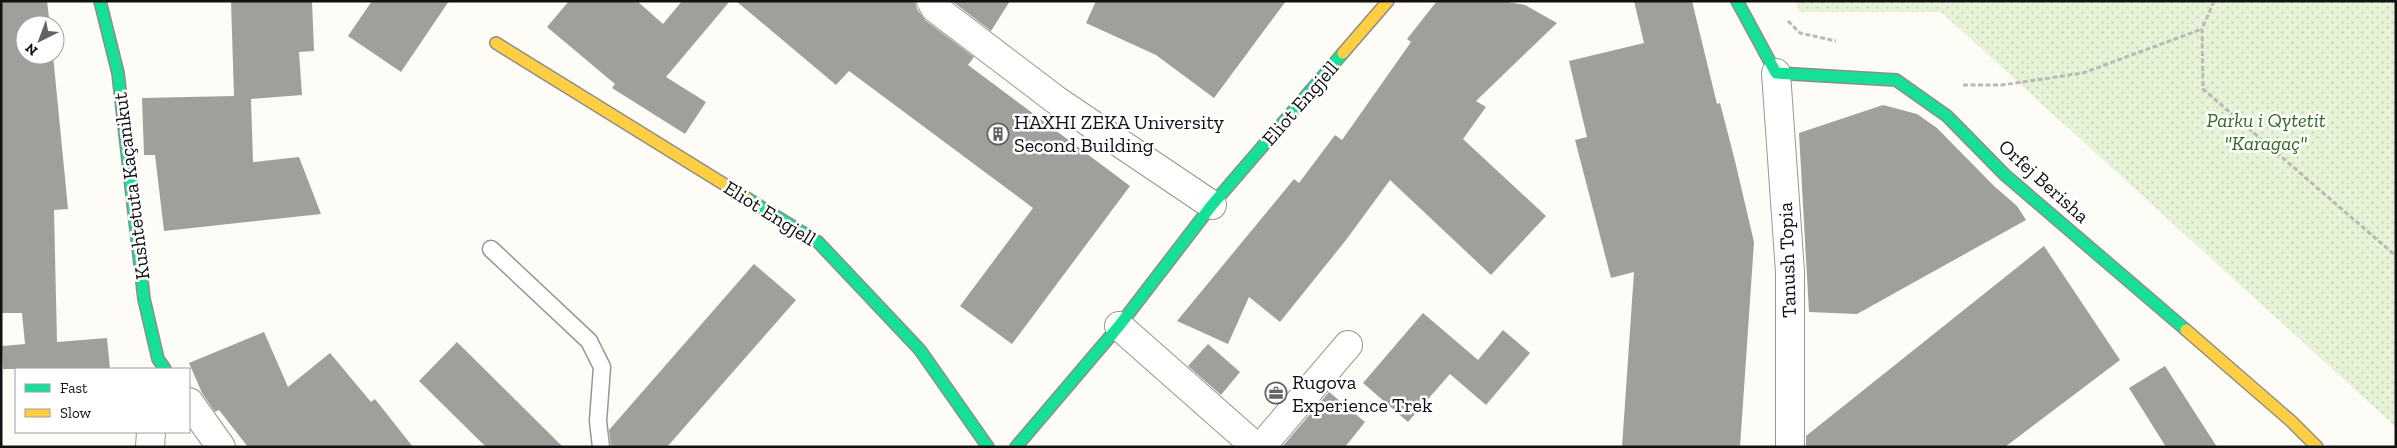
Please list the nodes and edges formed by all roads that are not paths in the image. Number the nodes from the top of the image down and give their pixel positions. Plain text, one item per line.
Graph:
1 (100, 1) edge
2 (931, 1) edge
3 (1388, 1) edge
4 (1737, 1) edge
5 (496, 44) dead end
6 (1776, 73) junction
7 (1212, 205) junction
8 (491, 249) dead end
9 (1119, 326) junction
10 (1348, 345) dead end
11 (160, 366) edge
12 (190, 403) edge
13 (151, 433) edge
14 (150, 447) edge
15 (221, 447) edge
16 (601, 447) edge
17 (988, 447) edge
18 (1016, 447) edge
19 (1256, 447) edge
20 (1262, 447) edge
21 (1790, 447) edge
22 (2317, 447) edge

1 - 11 street, Kushtetuta Kaçanikut
2 - 7 street
3 - 7 street, Eliot Engjell
4 - 6 street
5 - 17 street, Eliot Engjell
6 - 21 street, Tanush Topia
6 - 22 street, Orfej Berisha
7 - 9 street, Eliot Engjell
8 - 16 lane
9 - 18 street, Eliot Engjell
9 - 19 street
10 - 20 street
12 - 15 street
13 - 14 street

